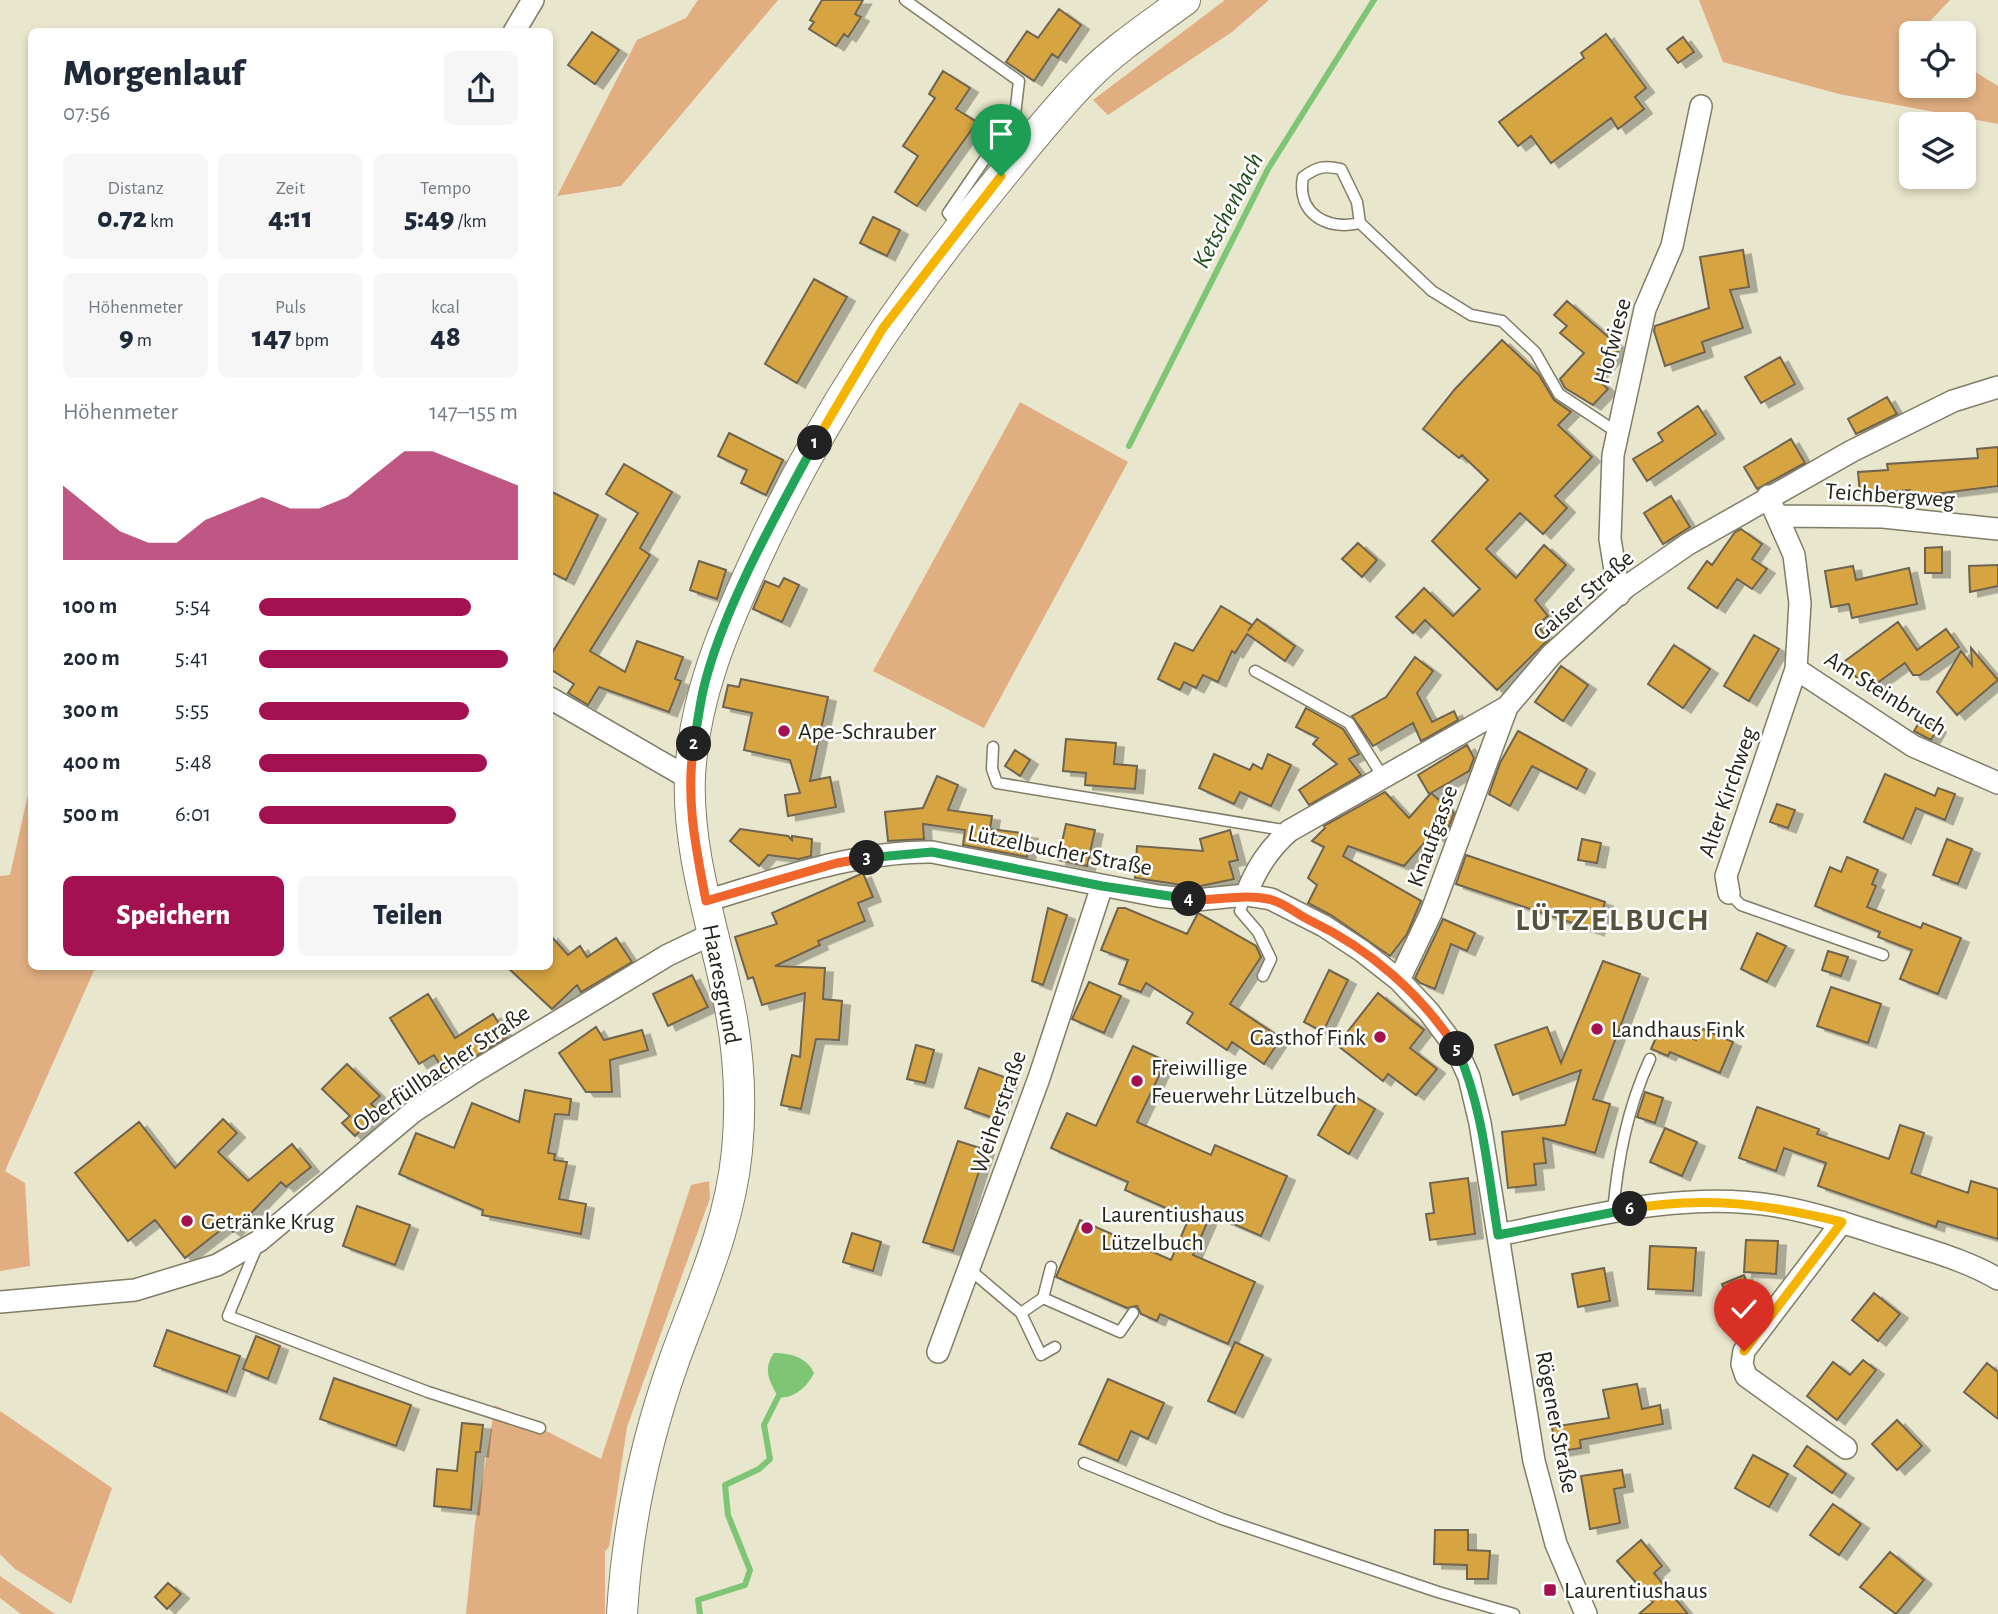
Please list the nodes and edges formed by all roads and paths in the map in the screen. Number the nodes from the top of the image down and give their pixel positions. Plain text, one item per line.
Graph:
1 (533, 0) edge
2 (905, 0) edge
3 (1185, 0) edge
4 (516, 28) edge
5 (1701, 106) dead end
6 (1360, 223) junction
7 (960, 227) junction
8 (1998, 387) edge
9 (1618, 432) junction
10 (1768, 496) junction
11 (1778, 516) junction
12 (1998, 529) edge
13 (1619, 595) junction
14 (1797, 669) junction
15 (1255, 671) dead end
16 (553, 700) edge
17 (1507, 707) junction
18 (993, 747) dead end
19 (1383, 777) junction
20 (690, 779) junction
21 (1998, 783) edge
22 (1289, 831) junction
23 (1102, 886) junction
24 (1729, 893) joint
25 (1246, 895) junction
26 (706, 901) junction
27 (712, 934) junction
28 (1883, 955) dead end
29 (1263, 975) dead end
30 (1399, 980) junction
31 (1650, 1059) dead end
32 (1613, 1212) junction
33 (1842, 1222) junction
34 (1498, 1235) junction
35 (259, 1241) junction
36 (1051, 1267) dead end
37 (969, 1269) junction
38 (1998, 1279) edge
39 (1043, 1298) junction
40 (5, 1302) edge
41 (1021, 1313) junction
42 (1133, 1313) dead end
43 (1055, 1347) dead end
44 (938, 1352) dead end
45 (540, 1428) dead end
46 (1846, 1448) dead end
47 (1084, 1463) dead end
48 (622, 1614) edge
49 (1514, 1614) edge
50 (1586, 1614) edge

1 - 4 street
2 - 7 lane
3 - 7 street, Haaresgrund
5 - 9 street, Hofwiese
6 - 6 lane
6 - 9 lane
7 - 20 street, Haaresgrund
8 - 10 street, Gaiser Straße
9 - 13 street, Hofwiese
10 - 11 street, Am Steinbruch
10 - 13 street, Gaiser Straße
11 - 12 street, Teichbergweg
11 - 14 street, Am Steinbruch
13 - 17 street, Gaiser Straße
14 - 21 street, Am Steinbruch
14 - 24 street, Alter Kirchweg
15 - 19 lane
16 - 20 street
17 - 19 street, Gaiser Straße
17 - 30 street, Knaufgasse
18 - 22 lane
19 - 22 street, Gaiser Straße
20 - 26 street, Haaresgrund
22 - 25 street, Gaiser Straße
23 - 25 street, Lützelbucher Straße
23 - 26 street, Lützelbucher Straße
23 - 37 street, Weiherstraße
24 - 28 lane, Alter Kirchweg
25 - 29 lane
25 - 30 street, Lützelbucher Straße
26 - 27 street, Haaresgrund
27 - 35 street, Oberfüllbacher Straße
27 - 48 street, Haaresgrund
30 - 34 street, Lützelbucher Straße
31 - 32 lane
32 - 33 street
32 - 34 street
33 - 38 street
33 - 46 street
34 - 50 street, Rögener Straße
35 - 40 street, Oberfüllbacher Straße
35 - 45 lane
36 - 39 lane
37 - 41 lane
37 - 44 street, Weiherstraße
39 - 41 lane
39 - 42 lane
41 - 43 lane
47 - 49 lane

